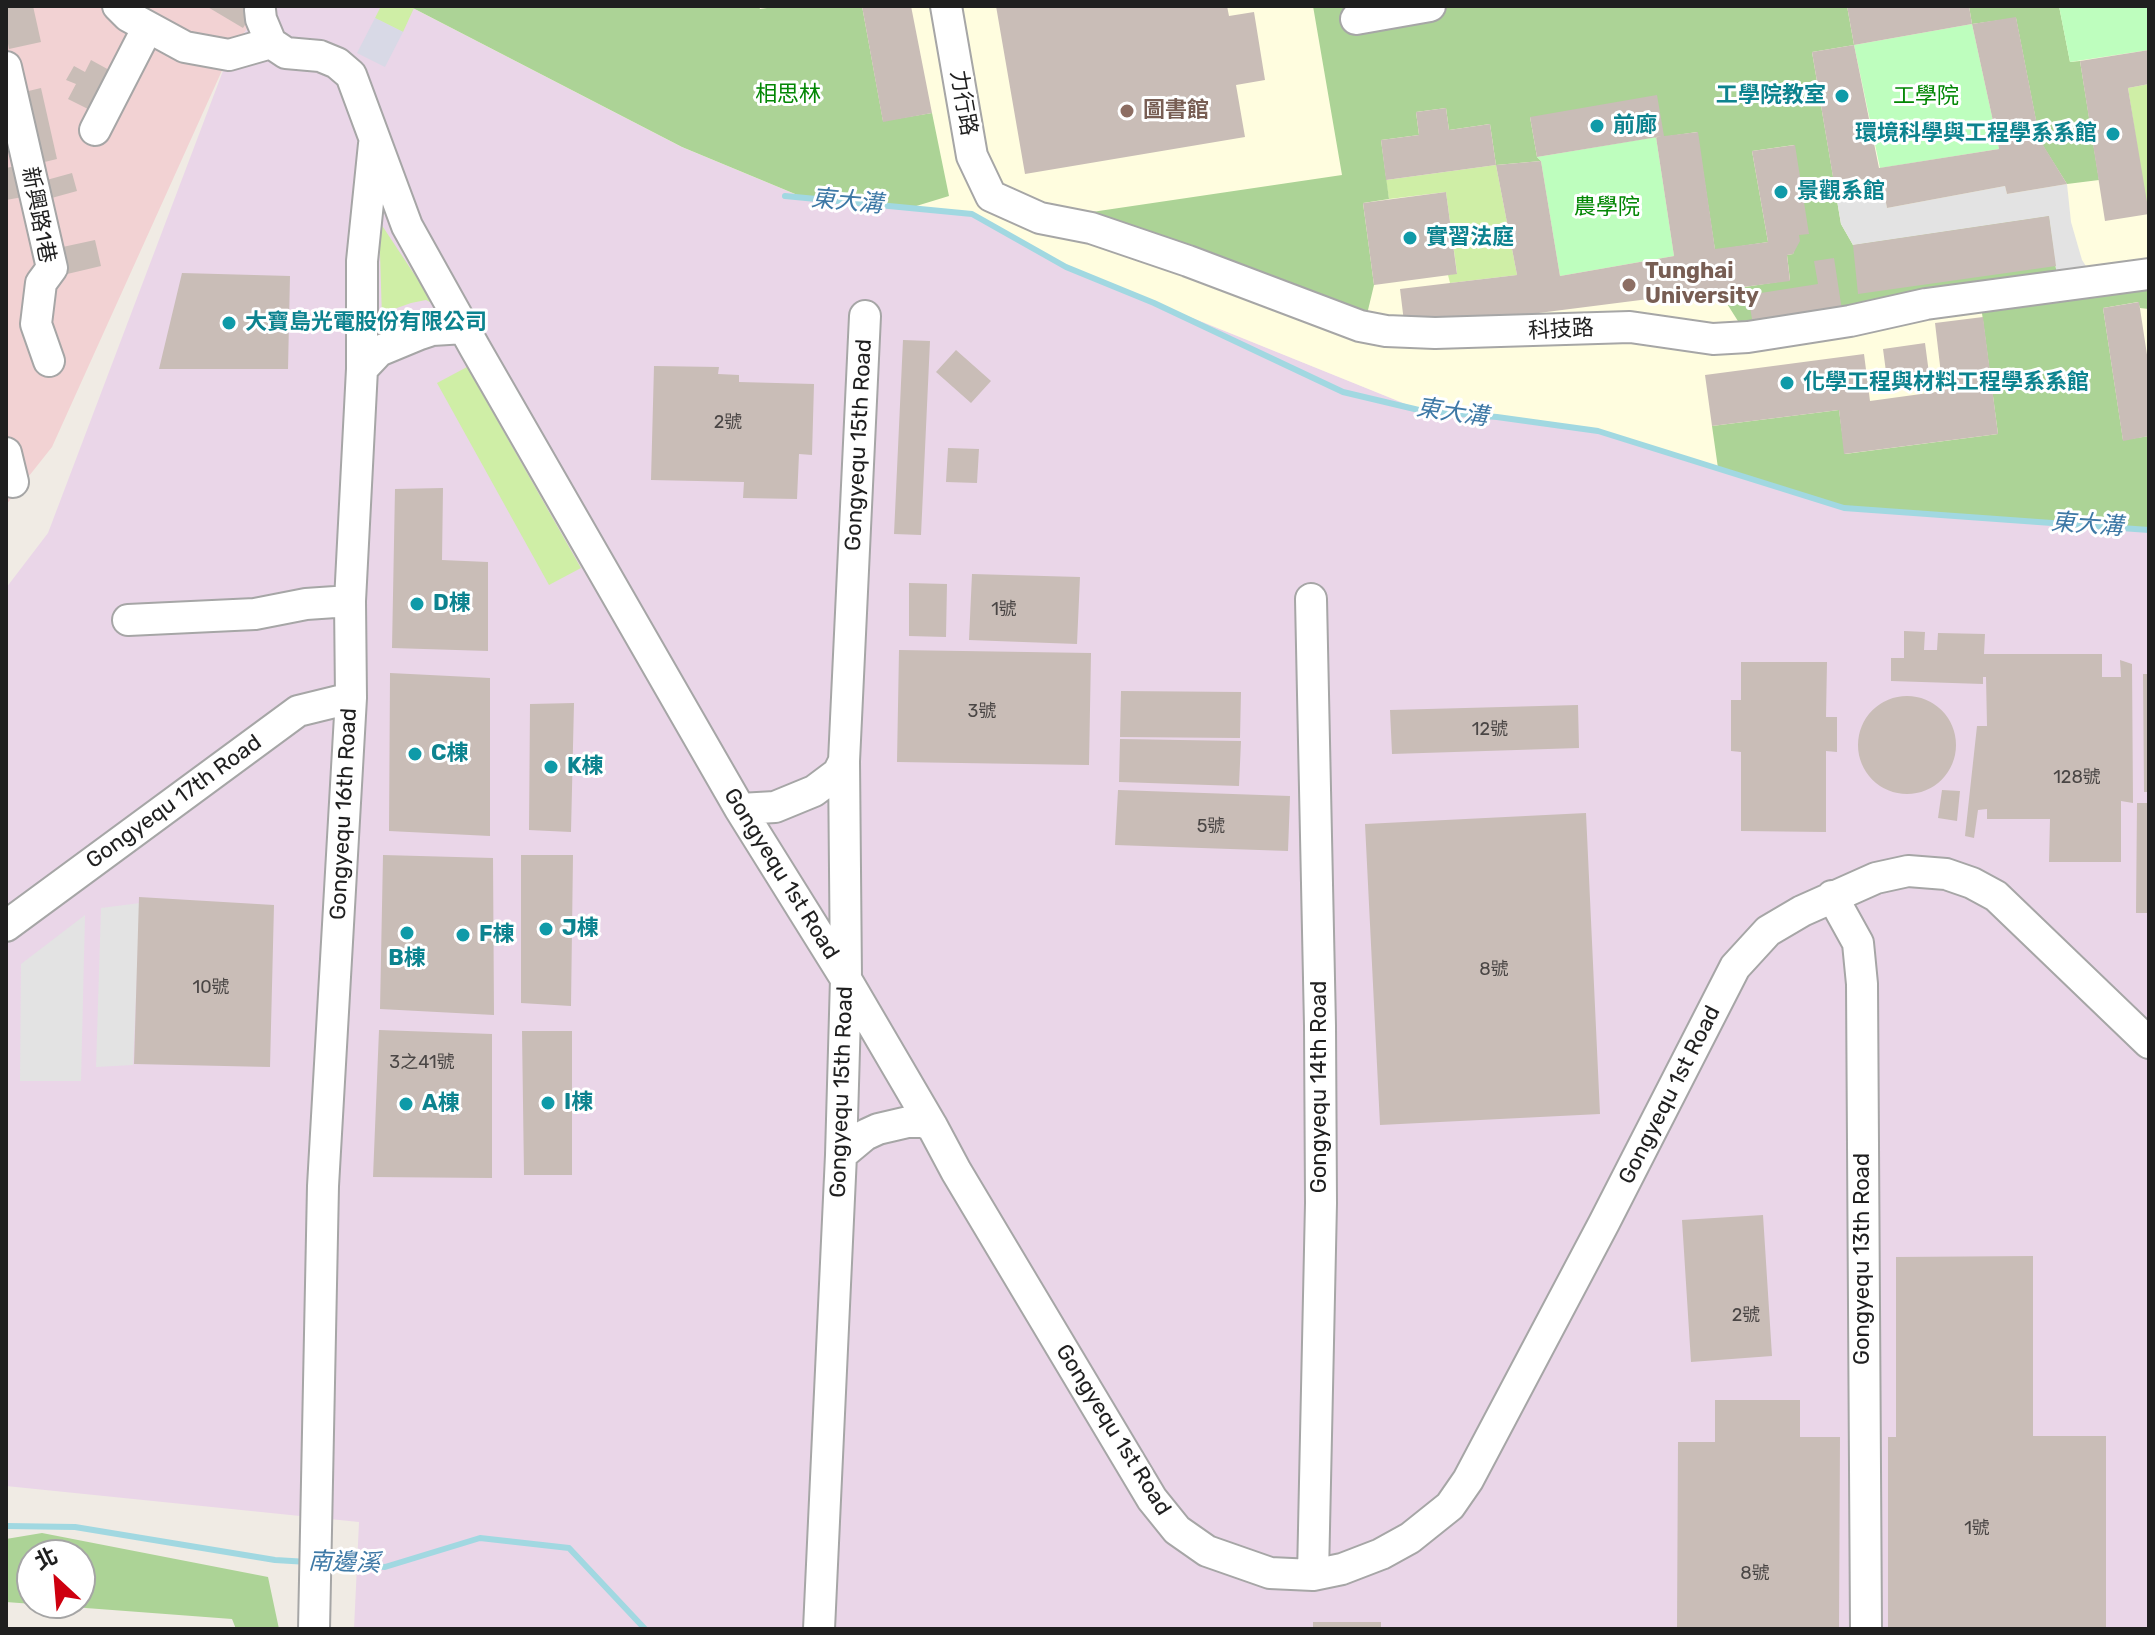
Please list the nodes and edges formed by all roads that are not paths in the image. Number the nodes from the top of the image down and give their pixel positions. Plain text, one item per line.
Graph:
1 (118, 6) edge
2 (946, 6) edge
3 (1430, 6) edge
4 (260, 7) edge
5 (1356, 19) dead end
6 (148, 27) junction
7 (271, 43) junction
8 (6, 67) edge
9 (95, 130) dead end
10 (374, 138) junction
11 (991, 196) joint
12 (2149, 274) edge
13 (865, 316) dead end
14 (465, 328) junction
15 (49, 361) dead end
16 (362, 369) junction
17 (1311, 599) dead end
18 (350, 601) junction
19 (128, 620) dead end
20 (351, 698) junction
21 (844, 761) junction
22 (740, 809) junction
23 (1832, 896) junction
24 (6, 926) edge
25 (846, 979) junction
26 (2149, 1043) edge
27 (932, 1126) junction
28 (841, 1155) junction
29 (1313, 1575) junction
30 (314, 1629) edge
31 (819, 1629) edge
32 (1866, 1629) edge

1 - 6 street
2 - 11 street, 力行路
3 - 5 street
4 - 7 street
6 - 7 street
6 - 9 street
7 - 10 street, Gongyequ 1st Road
8 - 15 street, 新興路1巷
10 - 14 street, Gongyequ 1st Road
10 - 16 street, Gongyequ 16th Road
11 - 12 street, 科技路
13 - 21 street, Gongyequ 15th Road
14 - 16 street
14 - 22 street, Gongyequ 1st Road
16 - 18 street, Gongyequ 16th Road
17 - 29 street, Gongyequ 14th Road
18 - 19 street
18 - 20 street, Gongyequ 16th Road
20 - 24 street, Gongyequ 17th Road
20 - 30 street, Gongyequ 16th Road
21 - 22 street
21 - 25 street, Gongyequ 15th Road
22 - 25 street, Gongyequ 1st Road
23 - 26 street, Gongyequ 1st Road
23 - 29 street, Gongyequ 1st Road
23 - 32 street, Gongyequ 13th Road
25 - 27 street, Gongyequ 1st Road
25 - 28 street, Gongyequ 15th Road
27 - 28 street
27 - 29 street, Gongyequ 1st Road
28 - 31 street, Gongyequ 15th Road

